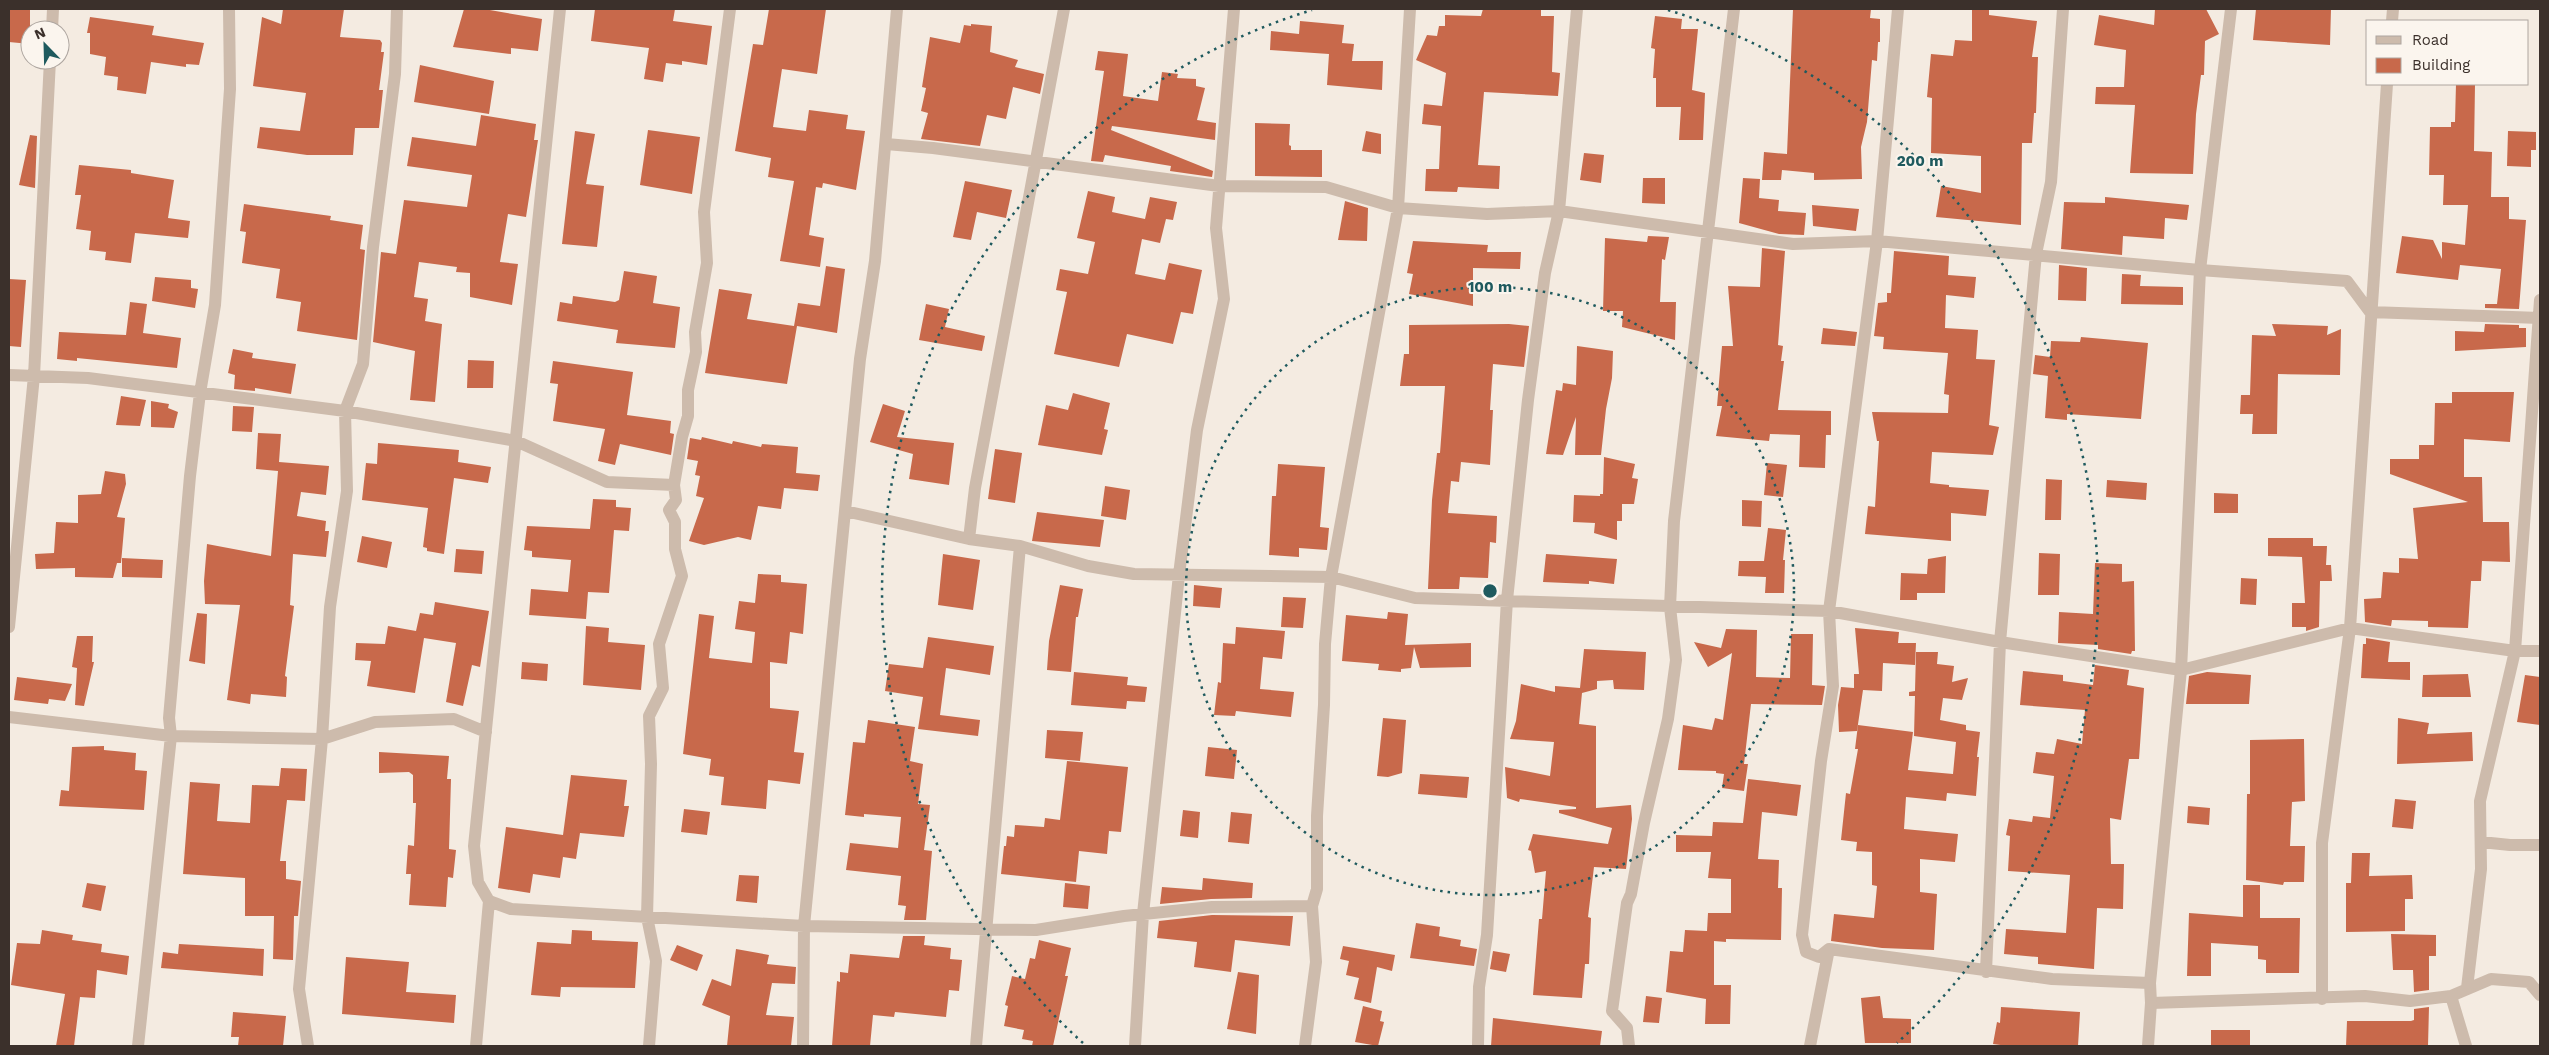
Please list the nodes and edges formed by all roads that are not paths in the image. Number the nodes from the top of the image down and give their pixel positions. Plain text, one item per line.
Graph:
1 (229, 9) edge
2 (396, 9) edge
3 (560, 9) edge
4 (730, 9) edge
5 (897, 9) edge
6 (1064, 9) edge
7 (1234, 9) edge
8 (1410, 9) edge
9 (1577, 9) edge
10 (1734, 9) edge
11 (1898, 9) edge
12 (2063, 9) edge
13 (2231, 9) edge
14 (49, 70) edge
15 (2387, 85) edge
16 (886, 144) junction
17 (1036, 163) junction
18 (1219, 186) junction
19 (1398, 208) junction
20 (1559, 211) junction
21 (1710, 232) junction
22 (1877, 241) junction
23 (2036, 254) junction
24 (2200, 270) junction
25 (2540, 300) edge
26 (2370, 312) junction
27 (2540, 318) edge
28 (9, 375) edge
29 (34, 376) junction
30 (200, 393) junction
31 (345, 410) junction
32 (516, 441) junction
33 (674, 485) junction
34 (845, 511) junction
35 (969, 539) junction
36 (1020, 546) junction
37 (1179, 575) junction
38 (1331, 577) junction
39 (1507, 600) junction
40 (1670, 607) junction
41 (1829, 611) junction
42 (9, 627) edge
43 (2350, 628) junction
44 (2000, 642) junction
45 (2514, 650) junction
46 (2540, 651) edge
47 (2181, 670) junction
48 (9, 718) edge
49 (486, 732) junction
50 (171, 736) junction
51 (322, 739) junction
52 (2481, 842) junction
53 (2540, 845) edge
54 (489, 901) junction
55 (1312, 906) junction
56 (1144, 914) junction
57 (647, 917) junction
58 (804, 926) junction
59 (986, 929) junction
60 (1829, 949) junction
61 (1986, 972) junction
62 (2150, 983) junction
63 (2467, 988) junction
64 (2540, 995) edge
65 (2451, 996) junction
66 (2322, 999) junction
67 (2151, 1003) junction
68 (138, 1046) edge
69 (308, 1046) edge
70 (476, 1046) edge
71 (649, 1046) edge
72 (803, 1046) edge
73 (976, 1046) edge
74 (1135, 1046) edge
75 (1305, 1046) edge
76 (1478, 1046) edge
77 (1629, 1046) edge
78 (1810, 1046) edge
79 (2148, 1046) edge
80 (2466, 1046) edge

1 - 30 street
2 - 31 street
3 - 32 street
4 - 33 street
5 - 16 street
6 - 17 street
7 - 18 street
8 - 19 street
9 - 20 street
10 - 21 street
11 - 22 street
12 - 23 street
13 - 24 street
14 - 29 street
15 - 26 street
16 - 17 street
16 - 34 street
17 - 18 street
17 - 35 street
18 - 19 street
18 - 37 street
19 - 20 street
19 - 38 street
20 - 21 street
20 - 39 street
21 - 22 street
21 - 40 street
22 - 23 street
22 - 41 street
23 - 24 street
23 - 44 street
24 - 26 street
24 - 47 street
25 - 27 street
26 - 27 street
26 - 43 street
27 - 45 street
28 - 29 street
29 - 30 street
29 - 42 street
30 - 31 street
30 - 50 street
31 - 32 street
31 - 51 street
32 - 33 street
32 - 49 street
33 - 57 street
34 - 35 street
34 - 58 street
35 - 36 street
36 - 37 street
36 - 59 street
37 - 38 street
37 - 56 street
38 - 39 street
38 - 55 street
39 - 40 street
39 - 76 street
40 - 41 street
40 - 77 street
41 - 44 street
41 - 60 street
43 - 45 street
43 - 47 street
43 - 66 street
44 - 47 street
44 - 61 street
45 - 46 street
45 - 52 street
47 - 62 street
48 - 50 street
49 - 51 street
49 - 54 street
50 - 51 street
50 - 68 street
51 - 69 street
52 - 53 street
52 - 63 street
54 - 57 street
54 - 70 street
55 - 56 street
55 - 75 street
56 - 59 street
56 - 74 street
57 - 58 street
57 - 71 street
58 - 59 street
58 - 72 street
59 - 73 street
60 - 61 street
60 - 78 street
61 - 62 street
62 - 67 street
63 - 64 street
63 - 65 street
65 - 66 street
65 - 80 street
66 - 67 street
67 - 79 street

